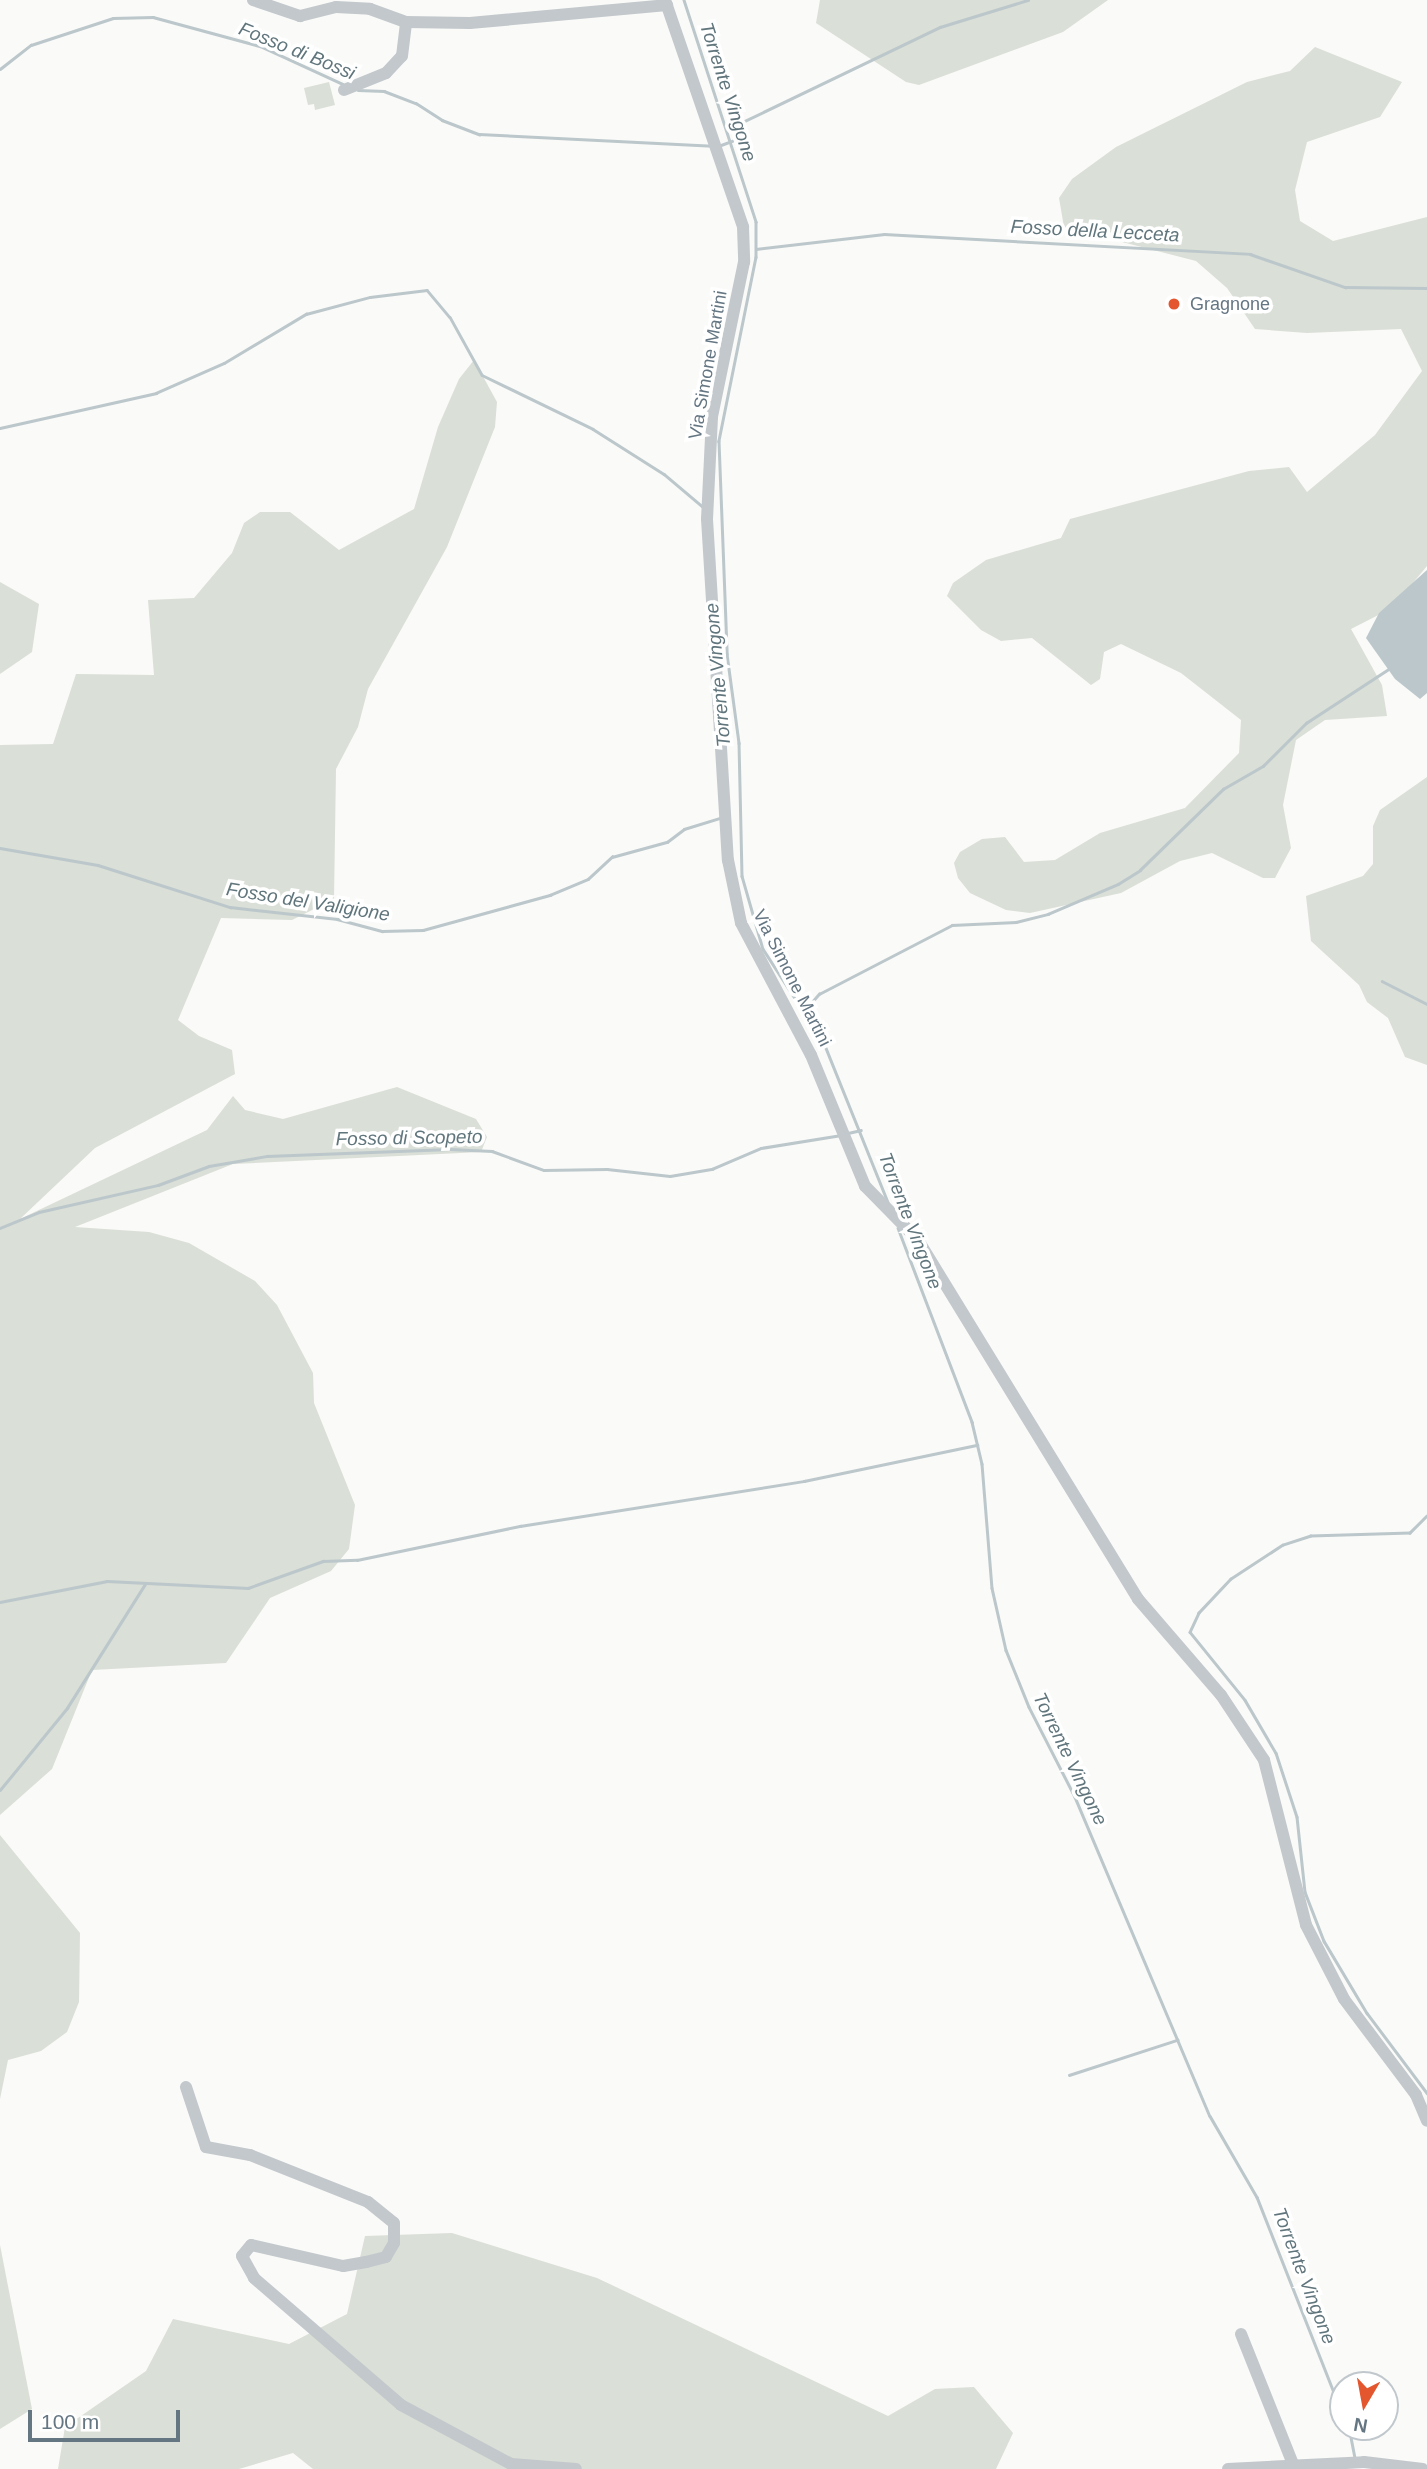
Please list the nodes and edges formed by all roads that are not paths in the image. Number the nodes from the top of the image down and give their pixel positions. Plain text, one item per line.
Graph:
1 (253, 0) edge
2 (666, 2) edge
3 (406, 22) junction
4 (349, 87) dead end
5 (186, 2087) dead end
6 (1427, 2121) edge
7 (1241, 2334) dead end
8 (1293, 2464) junction
9 (1245, 2467) edge
10 (576, 2469) edge
11 (1228, 2469) edge
12 (1423, 2469) edge

1 - 3 street
2 - 3 street
2 - 6 street, Via Simone Martini
3 - 4 street
5 - 10 street
7 - 8 street
8 - 9 street
8 - 12 street
9 - 11 street

